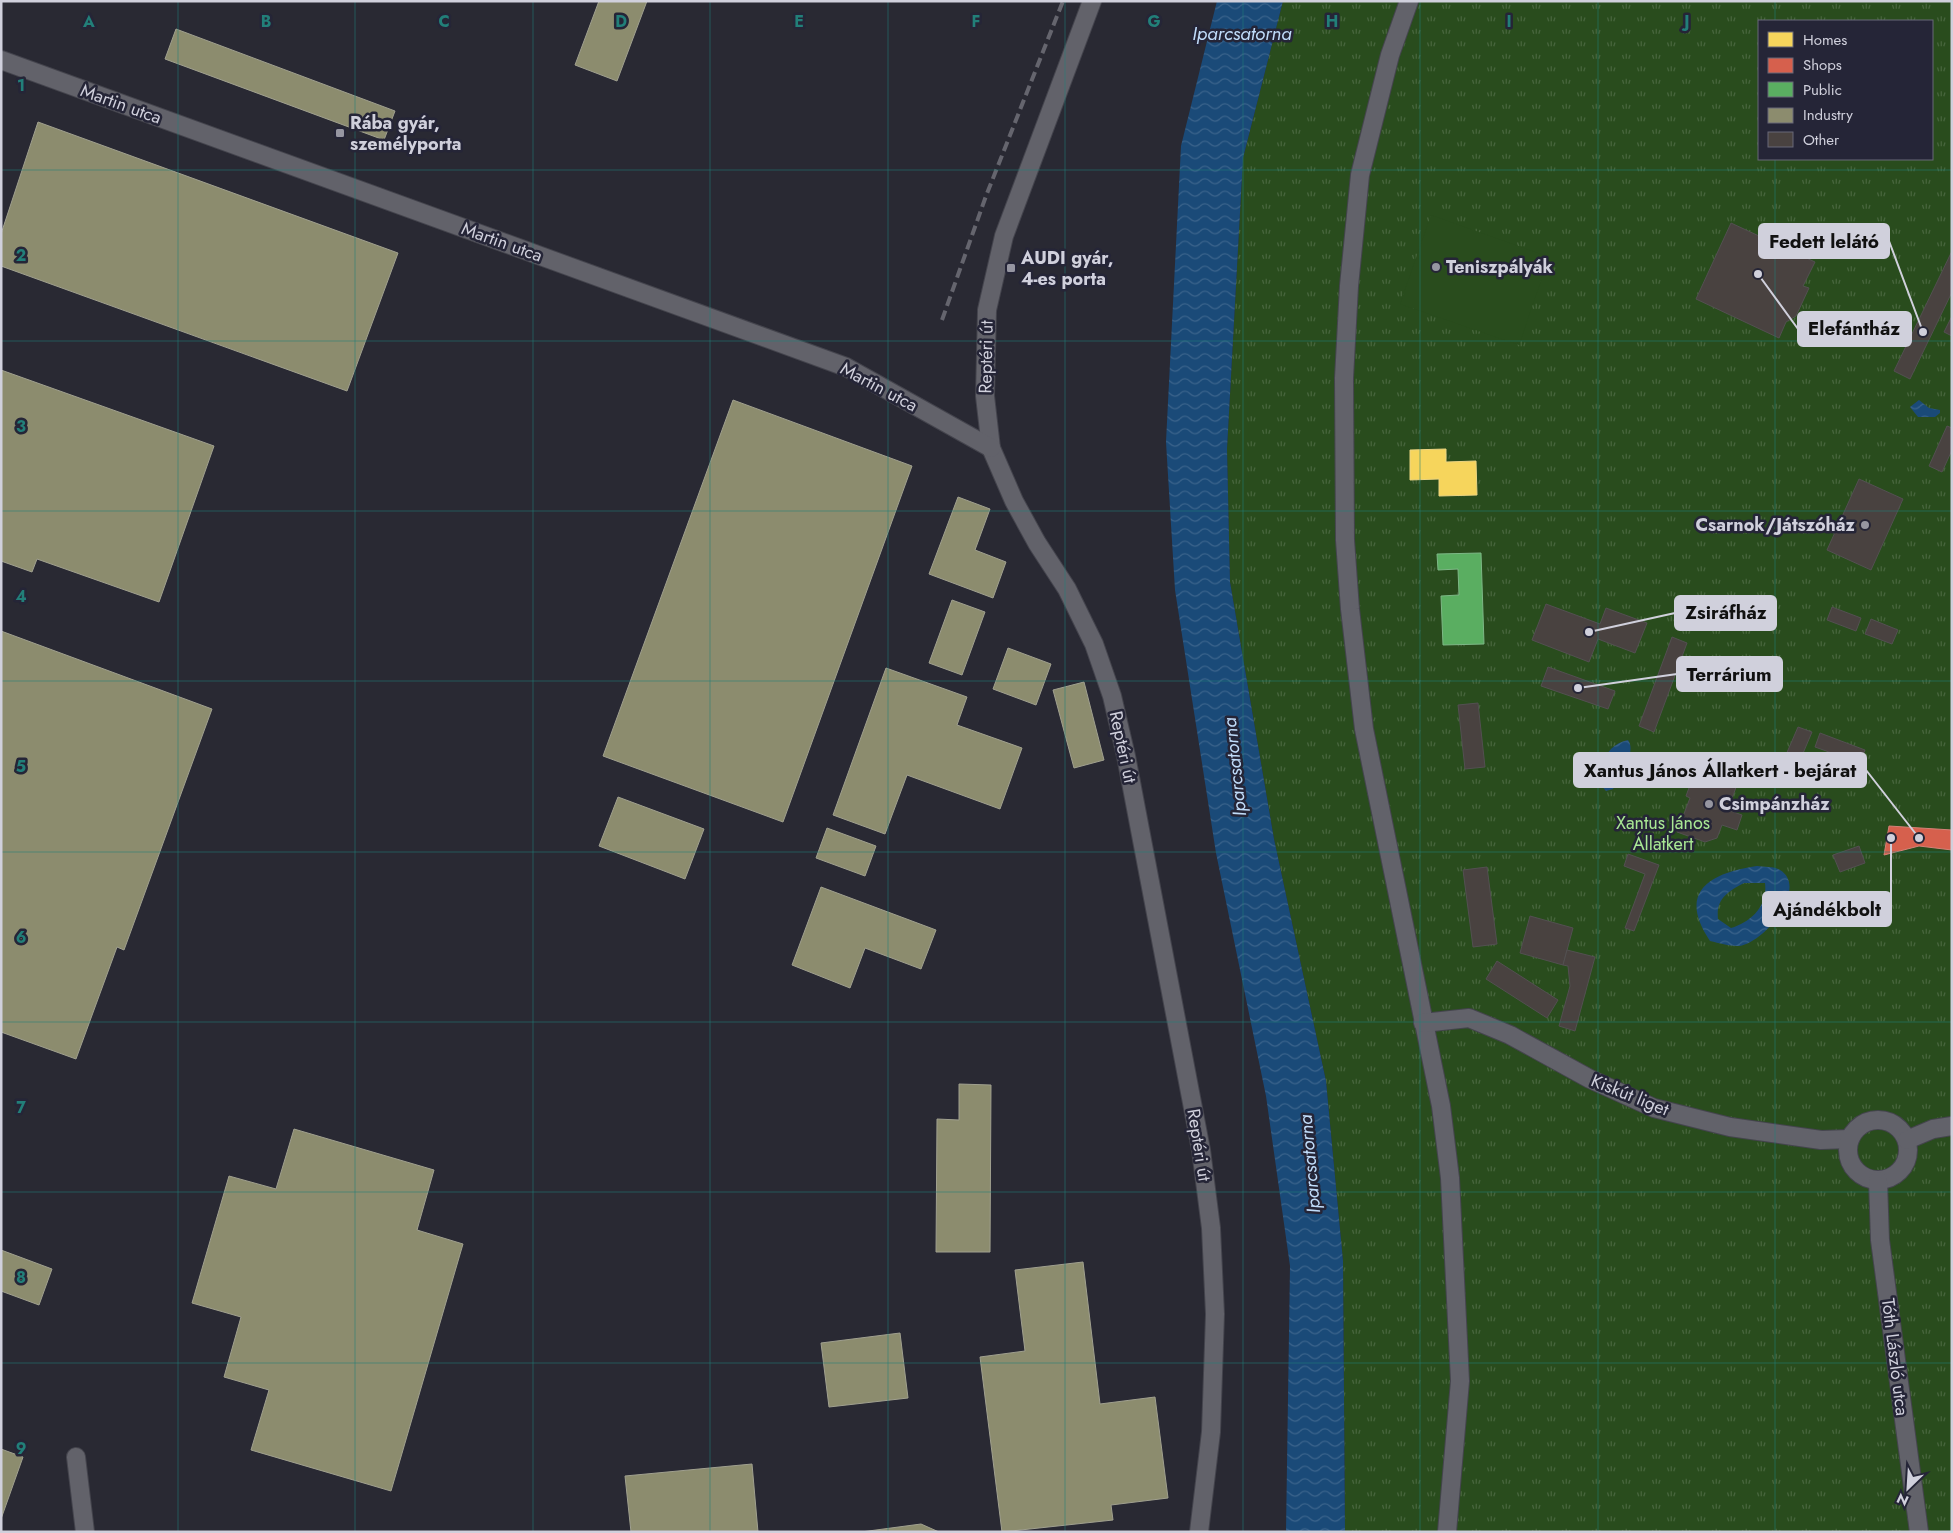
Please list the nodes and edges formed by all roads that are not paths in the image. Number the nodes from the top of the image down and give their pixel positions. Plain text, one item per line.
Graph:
1 (1092, 1) edge
2 (1409, 1) edge
3 (1, 60) edge
4 (991, 448) junction
5 (1423, 1022) junction
6 (1952, 1126) edge
7 (1850, 1140) junction
8 (1907, 1140) junction
9 (1878, 1181) junction
10 (76, 1457) dead end
11 (85, 1532) edge
12 (1199, 1532) edge
13 (1447, 1532) edge
14 (1919, 1532) edge

1 - 4 street, Reptéri út
2 - 5 street
3 - 4 street, Martin utca
4 - 12 street, Reptéri út
5 - 7 street, Kiskút liget
5 - 13 street
6 - 8 street
7 - 8 street
7 - 9 street
8 - 9 street
9 - 14 street, Tóth László utca
10 - 11 street

